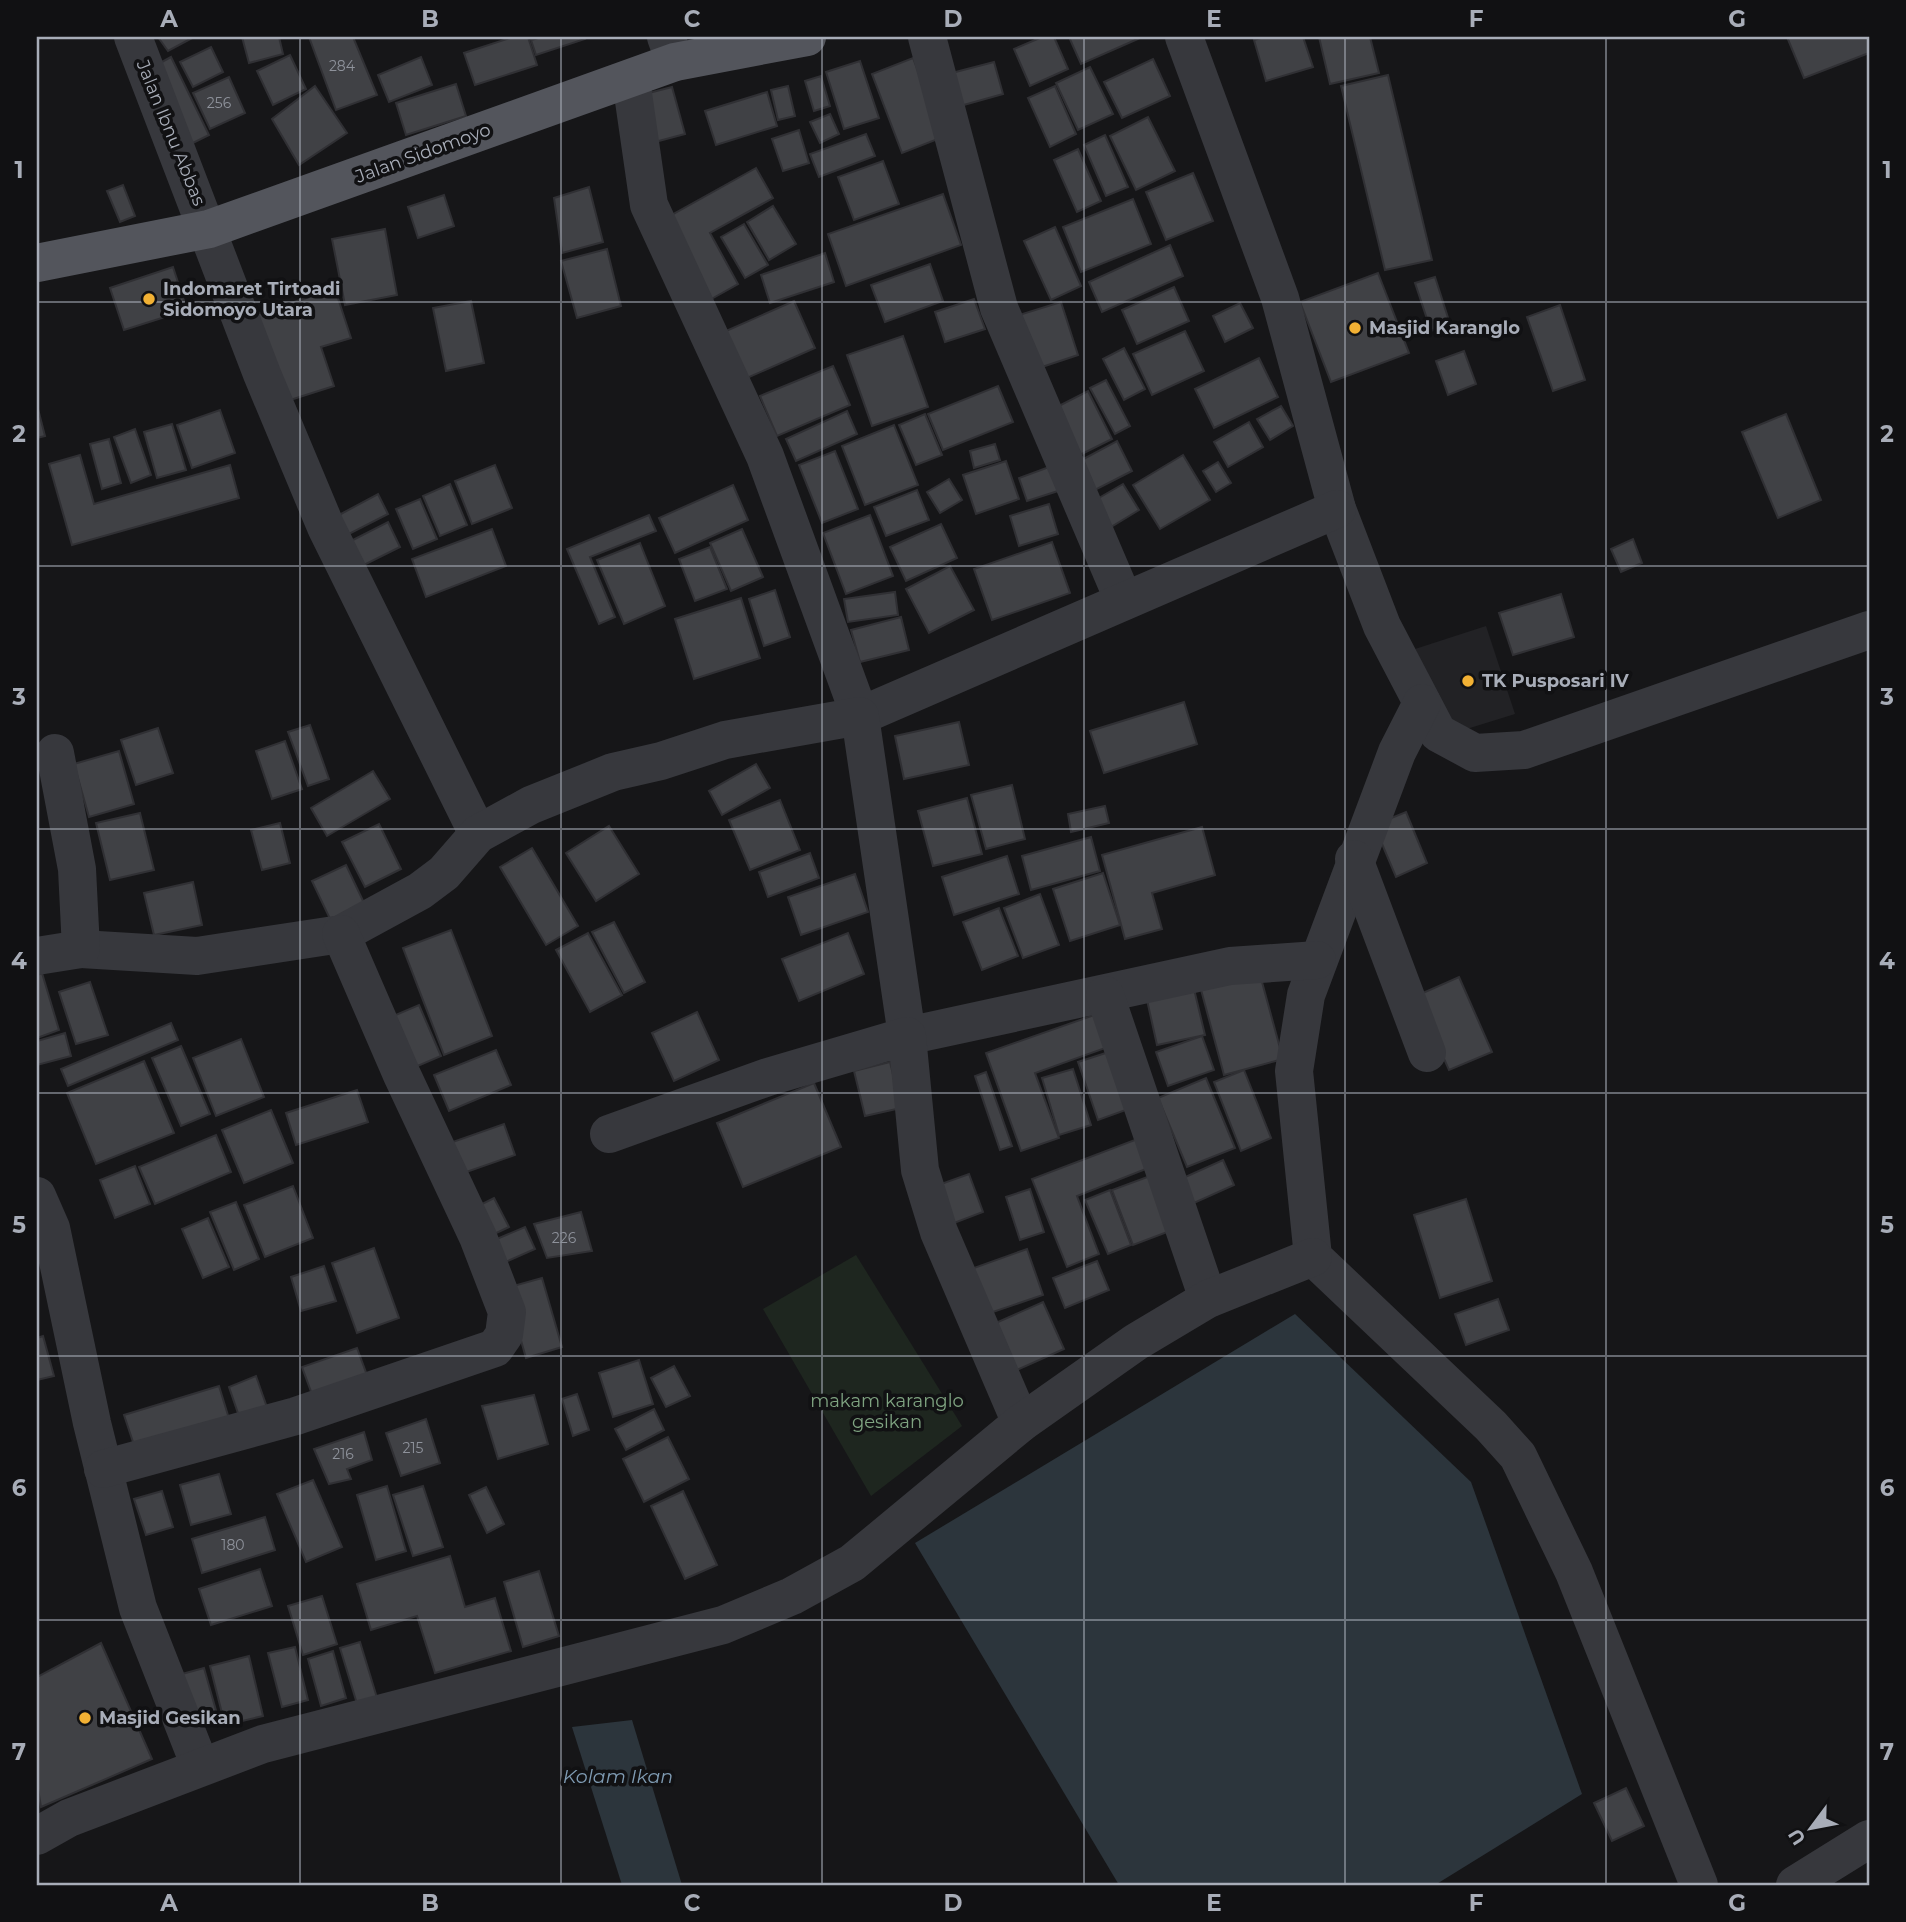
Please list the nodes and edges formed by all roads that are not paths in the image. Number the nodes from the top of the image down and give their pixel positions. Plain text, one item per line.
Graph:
1 (133, 37) edge
2 (807, 37) edge
3 (927, 37) edge
4 (1184, 37) edge
5 (670, 49) edge
6 (631, 80) junction
7 (209, 229) junction
8 (37, 263) edge
9 (1337, 509) junction
10 (1124, 601) junction
11 (1869, 630) edge
12 (1422, 703) junction
13 (860, 716) junction
14 (55, 753) dead end
15 (478, 834) junction
16 (1354, 859) junction
17 (341, 934) junction
18 (81, 949) junction
19 (37, 956) edge
20 (1317, 960) junction
21 (1105, 995) junction
22 (907, 1036) junction
23 (1427, 1053) dead end
24 (609, 1134) dead end
25 (37, 1196) edge
26 (1313, 1257) junction
27 (1208, 1299) junction
28 (1021, 1423) junction
29 (103, 1469) junction
30 (200, 1766) junction
31 (37, 1836) edge
32 (1869, 1839) edge
33 (1699, 1885) edge
34 (1795, 1885) edge

1 - 7 street, Jalan Ibnu Abbas
2 - 5 main road, Jalan Sidomoyo
3 - 10 street
4 - 9 street
5 - 6 main road, Jalan Sidomoyo
6 - 7 main road, Jalan Sidomoyo
6 - 13 street
7 - 8 main road, Jalan Sidomoyo
7 - 15 street, Jalan Ibnu Abbas
9 - 10 street
9 - 12 street
10 - 13 street
11 - 12 street
12 - 16 street
13 - 15 street
13 - 22 street
14 - 18 street
15 - 17 street
16 - 20 street
16 - 23 street
17 - 18 street
17 - 29 street
18 - 19 street
20 - 21 street
20 - 26 street
21 - 22 street
21 - 27 street
22 - 24 street
22 - 28 street
25 - 29 street
26 - 27 street
26 - 33 street
27 - 28 street
28 - 30 street
29 - 30 street
30 - 31 street
32 - 34 street

